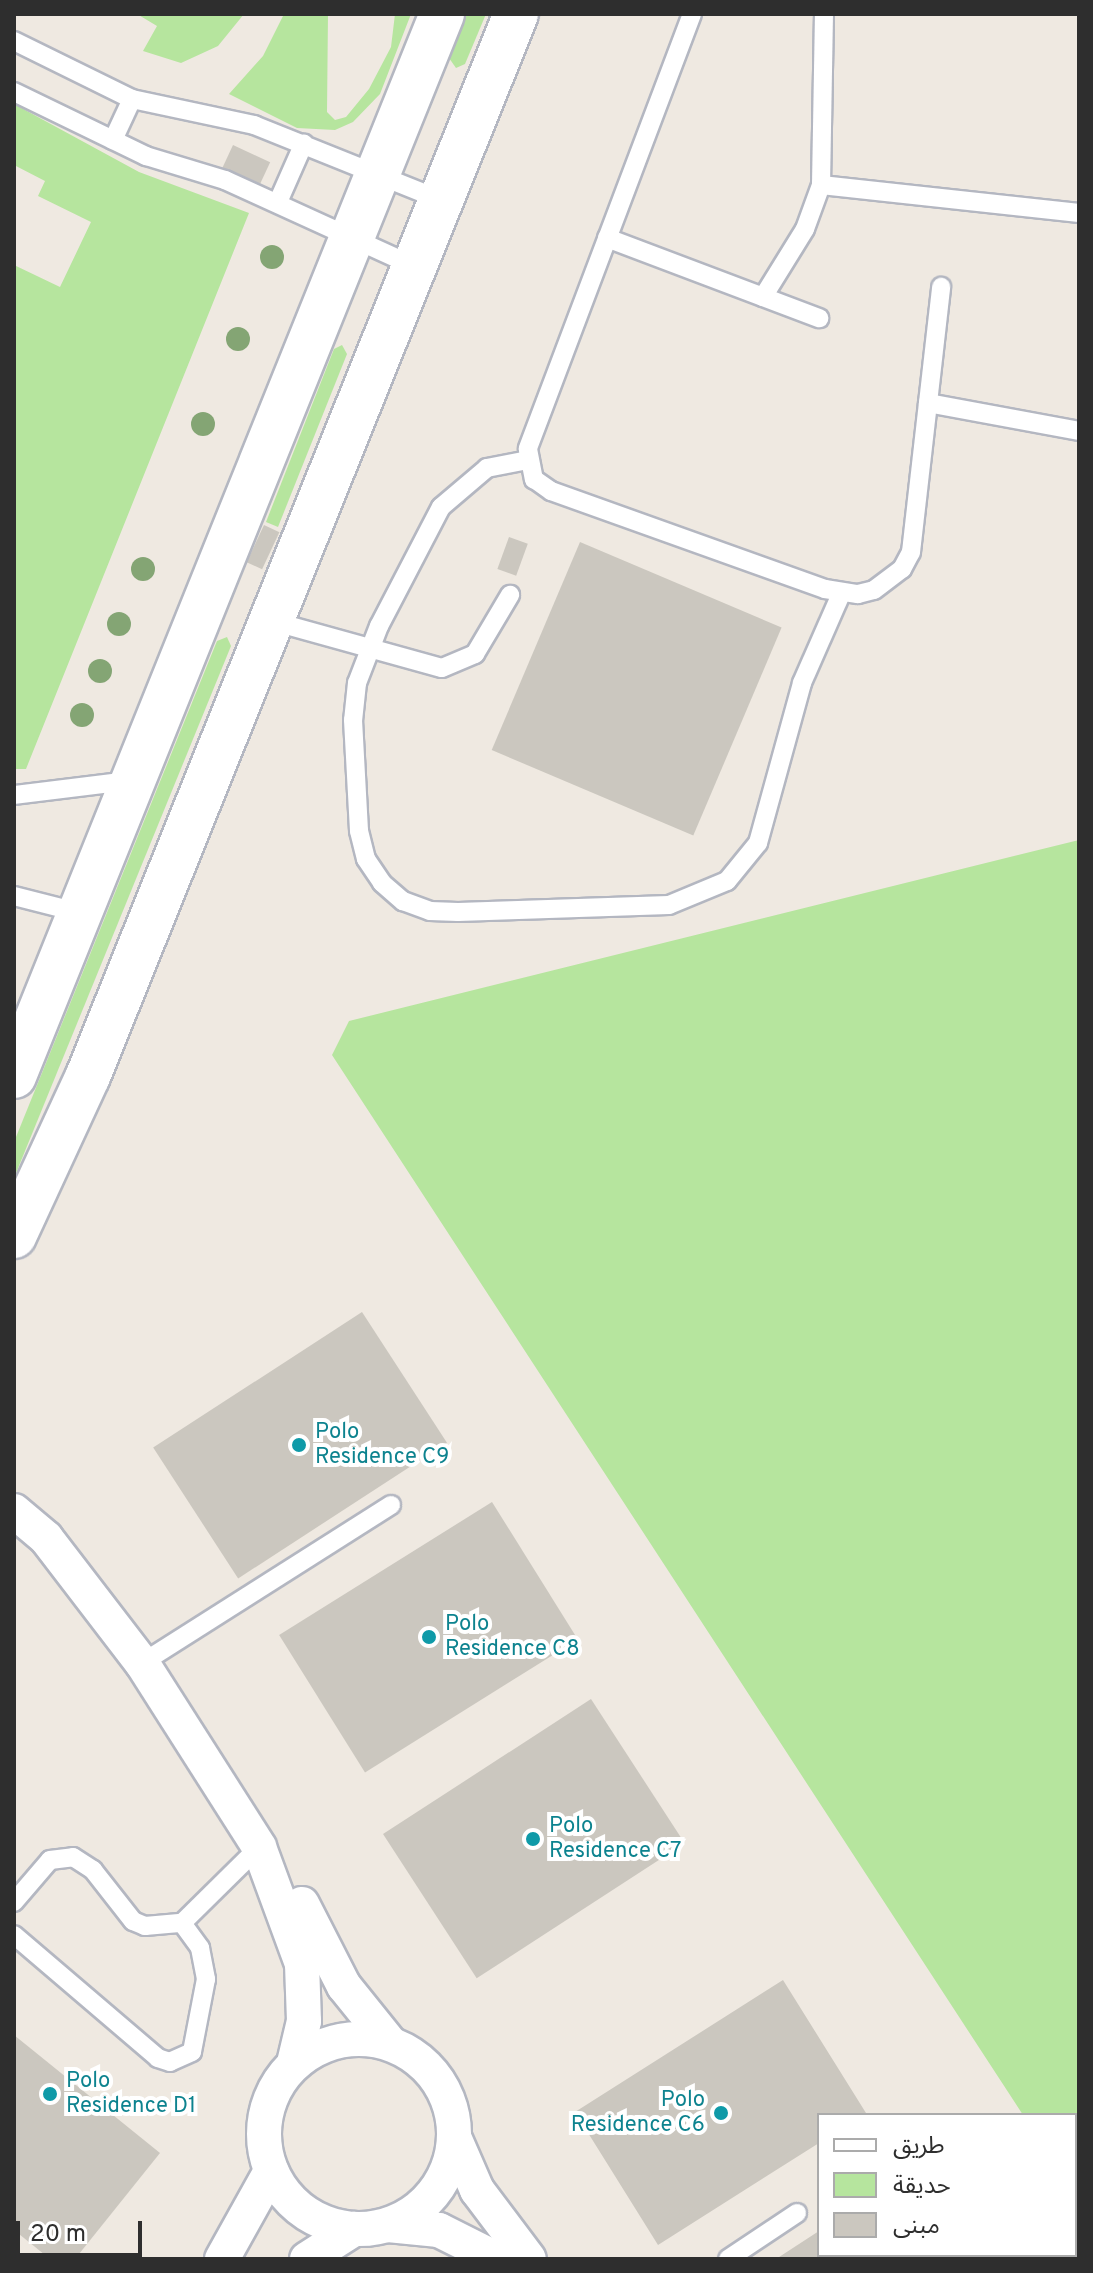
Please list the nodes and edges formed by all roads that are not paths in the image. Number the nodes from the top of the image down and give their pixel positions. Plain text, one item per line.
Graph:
1 (442, 14) edge
2 (516, 14) edge
3 (692, 14) edge
4 (824, 14) edge
5 (14, 41) edge
6 (14, 92) edge
7 (132, 99) junction
8 (113, 140) junction
9 (304, 143) junction
10 (378, 174) junction
11 (821, 185) junction
12 (441, 200) junction
13 (278, 202) junction
14 (1079, 213) edge
15 (353, 237) junction
16 (607, 238) junction
17 (414, 266) junction
18 (941, 287) dead end
19 (763, 297) junction
20 (819, 318) dead end
21 (928, 403) junction
22 (1079, 431) edge
23 (528, 460) junction
24 (841, 594) junction
25 (510, 595) dead end
26 (208, 597) junction
27 (272, 621) junction
28 (368, 650) junction
29 (135, 780) junction
30 (14, 795) edge
31 (14, 896) edge
32 (82, 913) junction
33 (14, 1076) edge
34 (14, 1236) edge
35 (391, 1505) dead end
36 (14, 1511) edge
37 (14, 1536) edge
38 (68, 1569) junction
39 (142, 1663) junction
40 (259, 1847) junction
41 (14, 1902) edge
42 (182, 1923) junction
43 (14, 1935) edge
44 (390, 2043) junction
45 (294, 2063) junction
46 (454, 2137) junction
47 (271, 2171) junction
48 (797, 2213) dead end
49 (388, 2225) junction
50 (354, 2229) junction
51 (222, 2259) edge
52 (307, 2259) edge
53 (497, 2259) edge
54 (529, 2259) edge
55 (728, 2259) edge

1 - 10 street
2 - 12 street
3 - 16 lane
4 - 11 lane
5 - 7 lane
6 - 8 lane
7 - 8 lane
7 - 9 lane
8 - 13 lane
9 - 10 lane
9 - 13 lane
10 - 12 lane
10 - 15 street
11 - 14 lane
11 - 19 lane
12 - 17 street
13 - 15 lane
15 - 17 lane
15 - 26 street
16 - 19 lane
16 - 23 lane
17 - 27 street
18 - 21 lane
19 - 20 lane
21 - 22 lane
21 - 24 lane
23 - 24 lane
23 - 28 lane
24 - 28 lane
25 - 28 lane
26 - 27 street
26 - 29 street
27 - 28 lane
27 - 34 street
29 - 30 lane
29 - 32 street
31 - 32 lane
32 - 33 street
35 - 39 lane
36 - 38 street
37 - 38 street
38 - 39 street
39 - 40 street
40 - 42 lane
40 - 44 street
40 - 45 street
41 - 42 lane
42 - 43 lane
44 - 45 street
44 - 46 street
45 - 47 street
46 - 49 street
46 - 54 street
47 - 50 street
47 - 51 street
48 - 55 lane
49 - 50 street
49 - 53 street
50 - 52 street

